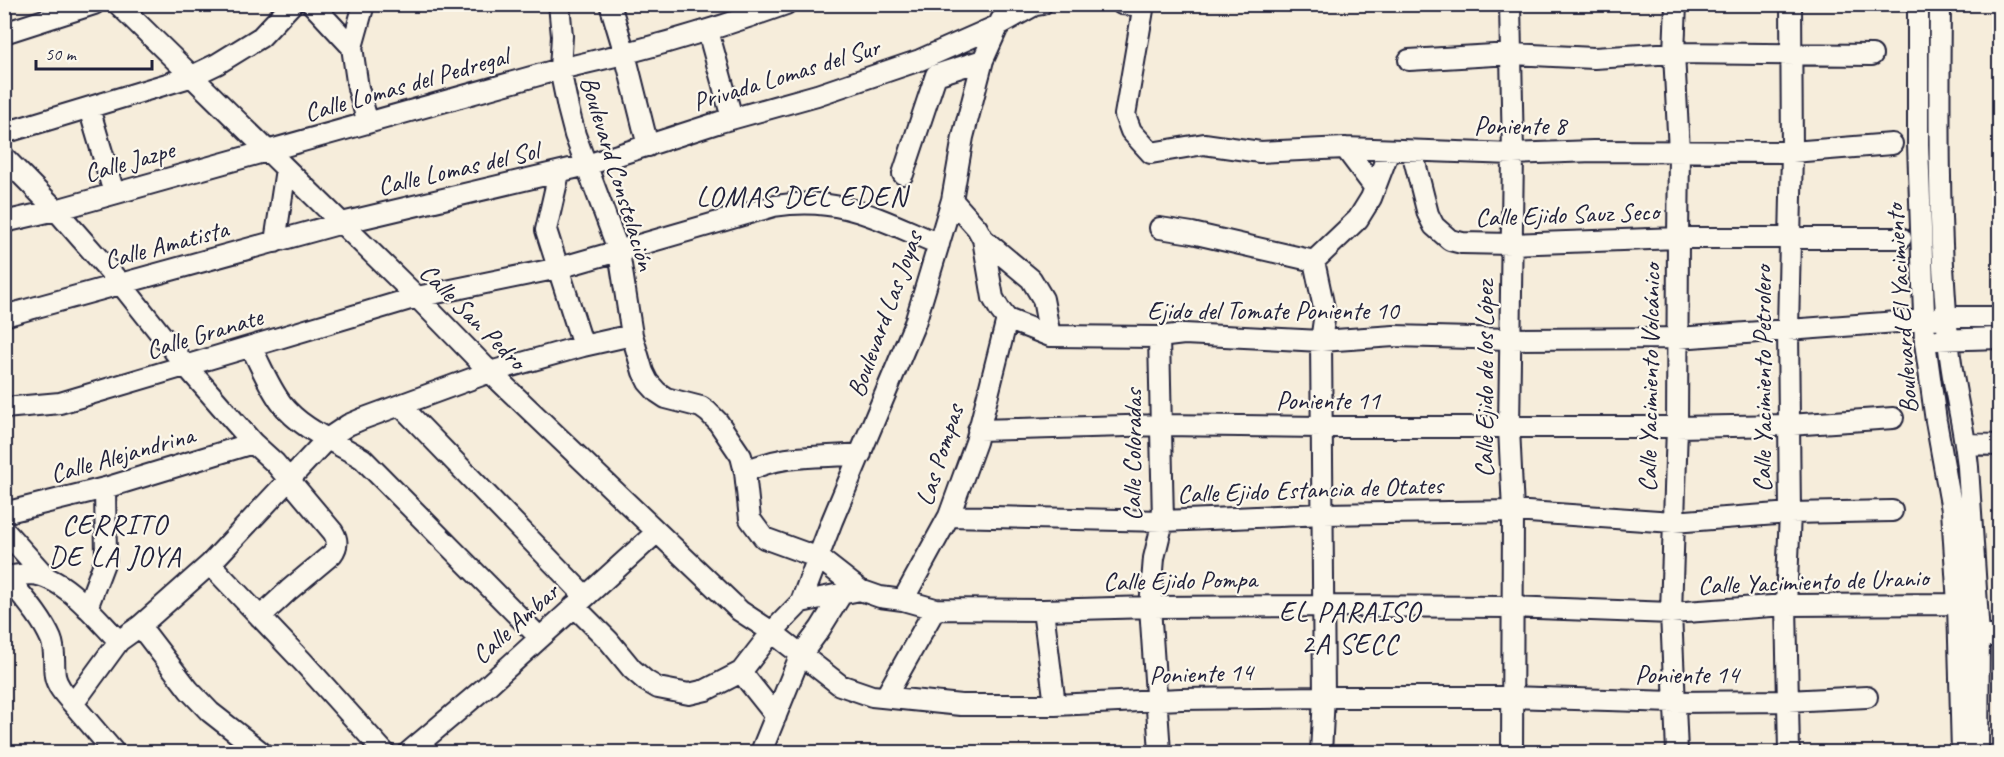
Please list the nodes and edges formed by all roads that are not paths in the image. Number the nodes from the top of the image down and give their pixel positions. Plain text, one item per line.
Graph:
1 (94, 4) edge
2 (118, 4) edge
3 (292, 4) edge
4 (312, 4) edge
5 (364, 4) edge
6 (610, 4) edge
7 (786, 4) edge
8 (1009, 4) edge
9 (1042, 4) edge
10 (1122, 4) edge
11 (1510, 4) edge
12 (1676, 4) edge
13 (1791, 4) edge
14 (1918, 4) edge
15 (1940, 4) edge
16 (1144, 5) edge
17 (562, 7) edge
18 (998, 26) junction
19 (708, 31) junction
20 (4, 33) edge
21 (352, 46) junction
22 (942, 50) junction
23 (1674, 53) junction
24 (1791, 53) junction
25 (625, 54) junction
26 (1511, 54) junction
27 (1872, 55) dead end
28 (983, 60) junction
29 (1409, 60) dead end
30 (560, 69) junction
31 (936, 75) junction
32 (190, 77) junction
33 (89, 108) junction
34 (732, 118) junction
35 (368, 123) junction
36 (4, 133) edge
37 (1892, 144) dead end
38 (648, 146) junction
39 (1345, 148) junction
40 (267, 151) junction
41 (1389, 151) junction
42 (1412, 151) junction
43 (1679, 152) junction
44 (1792, 152) junction
45 (1513, 154) junction
46 (4, 157) edge
47 (587, 165) junction
48 (286, 169) junction
49 (559, 173) junction
50 (903, 174) dead end
51 (1375, 188) junction
52 (114, 194) junction
53 (952, 200) junction
54 (56, 210) junction
55 (4, 222) edge
56 (342, 224) junction
57 (1160, 228) dead end
58 (1789, 237) junction
59 (983, 238) junction
60 (1678, 238) junction
61 (1900, 238) dead end
62 (275, 242) junction
63 (939, 244) junction
64 (1511, 244) junction
65 (619, 252) junction
66 (1314, 261) junction
67 (559, 268) junction
68 (121, 284) junction
69 (417, 297) junction
70 (4, 316) edge
71 (1946, 317) junction
72 (2000, 317) edge
73 (1006, 319) junction
74 (1925, 320) junction
75 (1788, 329) junction
76 (632, 335) junction
77 (1050, 336) junction
78 (1159, 338) junction
79 (1677, 338) junction
80 (2000, 338) edge
81 (1511, 339) junction
82 (1948, 339) junction
83 (1321, 341) junction
84 (1925, 342) junction
85 (583, 346) junction
86 (251, 347) junction
87 (186, 366) junction
88 (490, 372) junction
89 (400, 406) junction
90 (4, 408) edge
91 (1893, 418) dead end
92 (1162, 425) junction
93 (1789, 425) junction
94 (1322, 427) junction
95 (1677, 427) junction
96 (1509, 428) junction
97 (978, 430) junction
98 (327, 439) junction
99 (253, 443) junction
100 (1966, 444) junction
101 (2000, 445) edge
102 (861, 454) junction
103 (745, 472) junction
104 (289, 481) junction
105 (105, 488) junction
106 (1513, 511) junction
107 (1893, 511) dead end
108 (4, 513) edge
109 (1790, 513) junction
110 (1323, 514) junction
111 (949, 516) junction
112 (1163, 521) junction
113 (1673, 522) junction
114 (4, 530) edge
115 (657, 532) junction
116 (819, 558) junction
117 (210, 564) junction
118 (6, 577) edge
119 (46, 577) junction
120 (860, 590) junction
121 (841, 595) junction
122 (903, 600) junction
123 (579, 601) junction
124 (801, 602) junction
125 (1958, 604) junction
126 (1786, 605) junction
127 (1322, 606) junction
128 (1150, 607) junction
129 (1513, 607) junction
130 (87, 608) junction
131 (935, 609) junction
132 (1043, 610) junction
133 (1671, 613) junction
134 (260, 617) junction
135 (140, 626) junction
136 (772, 633) junction
137 (1958, 636) junction
138 (1979, 636) junction
139 (2000, 636) edge
140 (539, 637) junction
141 (119, 641) junction
142 (800, 656) junction
143 (741, 672) junction
144 (885, 696) junction
145 (1324, 697) junction
146 (1512, 697) junction
147 (1867, 697) dead end
148 (1155, 700) junction
149 (1787, 701) junction
150 (1674, 702) junction
151 (73, 704) junction
152 (1055, 705) junction
153 (776, 716) junction
154 (114, 753) edge
155 (261, 753) edge
156 (384, 753) edge
157 (409, 753) edge
158 (761, 753) edge
159 (1160, 753) edge
160 (1321, 753) edge
161 (1512, 753) edge
162 (1677, 753) edge
163 (1789, 753) edge
164 (1962, 753) edge
165 (1978, 753) edge

1 - 20 street
2 - 32 street, Calle San Pedro
3 - 32 street
4 - 21 street
5 - 21 street
6 - 25 street
7 - 19 street, Calle Lomas del Pedregal
8 - 18 street, Boulevard Las Joyas
9 - 18 street, Privada Lomas del Sur
10 - 16 street
11 - 26 street, Calle Ejido de los López
12 - 23 street, Calle Yacimiento Volcánico
13 - 24 street, Calle Yacimiento Petrolero
14 - 74 street, Boulevard El Yacimiento
15 - 71 street, Boulevard El Yacimiento
16 - 39 street, Poniente 8
17 - 30 street, Boulevard Constelación
18 - 22 street, Privada Lomas del Sur
18 - 28 street, Boulevard Las Joyas
19 - 25 street, Calle Lomas del Pedregal
19 - 34 street
21 - 35 street
22 - 31 street
22 - 34 street, Privada Lomas del Sur
23 - 24 street
23 - 26 street
23 - 43 street, Calle Yacimiento Volcánico
24 - 27 street
24 - 44 street, Calle Yacimiento Petrolero
25 - 30 street, Calle Lomas del Pedregal
25 - 38 street
26 - 29 street
26 - 45 street, Calle Ejido de los López
28 - 31 street
28 - 53 street, Boulevard Las Joyas
30 - 35 street, Calle Lomas del Pedregal
30 - 47 street, Boulevard Constelación
31 - 50 street
32 - 33 street
32 - 40 street, Calle San Pedro
33 - 36 street
33 - 52 street
34 - 38 street, Privada Lomas del Sur
35 - 40 street, Calle Lomas del Pedregal
37 - 44 street, Poniente 8
38 - 47 street, Privada Lomas del Sur
39 - 41 street, Poniente 8
39 - 51 street
40 - 48 street, Calle San Pedro
40 - 52 street, Calle Jazpe
41 - 42 street, Poniente 8
41 - 51 street
42 - 45 street, Poniente 8
42 - 64 street, Calle Ejido Sauz Seco
43 - 44 street, Poniente 8
43 - 45 street, Poniente 8
43 - 60 street, Calle Yacimiento Volcánico
44 - 58 street, Calle Yacimiento Petrolero
45 - 64 street, Calle Ejido de los López
46 - 54 street
47 - 49 street, Calle Lomas del Sol
47 - 65 street, Boulevard Constelación
48 - 56 street, Calle San Pedro
48 - 62 street
49 - 56 street, Calle Lomas del Sol
49 - 67 street
51 - 66 street
52 - 54 street, Calle Jazpe
53 - 59 street
53 - 63 street, Boulevard Las Joyas
54 - 55 street, Calle Jazpe
54 - 68 street
56 - 62 street, Calle Amatista
56 - 69 street, Calle San Pedro
57 - 66 street
58 - 60 street, Calle Ejido Sauz Seco
58 - 61 street, Calle Ejido Sauz Seco
58 - 75 street, Calle Yacimiento Petrolero
59 - 73 street
59 - 77 street
60 - 64 street, Calle Ejido Sauz Seco
60 - 79 street, Calle Yacimiento Volcánico
62 - 68 street, Calle Amatista
63 - 65 street, Calle Granate
63 - 102 street, Boulevard Las Joyas
64 - 81 street, Calle Ejido de los López
65 - 67 street, Calle Granate
65 - 76 street, Boulevard Constelación
66 - 83 street
67 - 69 street, Calle Granate
67 - 85 street
68 - 70 street, Calle Amatista
68 - 87 street
69 - 86 street, Calle Granate
69 - 88 street, Calle San Pedro
71 - 72 street, Ejido del Tomate Poniente 10
71 - 74 street, Ejido del Tomate Poniente 10
71 - 82 street, Boulevard El Yacimiento
73 - 77 street, Ejido del Tomate Poniente 10
73 - 97 street, Las Pompas
74 - 75 street, Ejido del Tomate Poniente 10
74 - 84 street, Boulevard El Yacimiento
75 - 79 street, Ejido del Tomate Poniente 10
75 - 93 street, Calle Yacimiento Petrolero
76 - 85 street
76 - 103 street, Boulevard Constelación
77 - 78 street, Ejido del Tomate Poniente 10
78 - 83 street, Ejido del Tomate Poniente 10
78 - 92 street, Calle Coloradas
79 - 81 street, Ejido del Tomate Poniente 10
79 - 95 street, Calle Yacimiento Volcánico
80 - 82 street
81 - 83 street, Ejido del Tomate Poniente 10
81 - 96 street, Calle Ejido de los López
82 - 84 street
82 - 100 street, Boulevard El Yacimiento
83 - 94 street
84 - 125 street, Boulevard El Yacimiento
85 - 88 street
86 - 87 street, Calle Granate
86 - 98 street
87 - 90 street, Calle Granate
87 - 99 street
88 - 89 street
88 - 115 street, Calle San Pedro
89 - 98 street
89 - 123 street
91 - 93 street, Poniente 11
92 - 94 street, Poniente 11
92 - 97 street, Poniente 11
92 - 112 street, Calle Coloradas
93 - 95 street, Poniente 11
93 - 109 street, Calle Yacimiento Petrolero
94 - 96 street, Poniente 11
94 - 110 street
95 - 96 street, Poniente 11
95 - 113 street, Calle Yacimiento Volcánico
96 - 106 street, Calle Ejido de los López
97 - 111 street, Las Pompas
98 - 104 street
98 - 140 street
99 - 104 street
99 - 105 street, Calle Alejandrina
100 - 101 street
100 - 138 street, Boulevard El Yacimiento
102 - 103 street
102 - 116 street, Boulevard Las Joyas
103 - 116 street, Boulevard Constelación
104 - 117 street
104 - 134 street
105 - 108 street, Calle Alejandrina
105 - 130 street
106 - 110 street, Calle Ejido Estancia de Otates
106 - 113 street, Calle Ejido Estancia de Otates
106 - 129 street, Calle Ejido de los López
107 - 109 street, Calle Ejido Estancia de Otates
109 - 113 street, Calle Ejido Estancia de Otates
109 - 126 street, Calle Yacimiento Petrolero
110 - 112 street, Calle Ejido Estancia de Otates
110 - 127 street
111 - 112 street, Calle Ejido Estancia de Otates
111 - 122 street, Las Pompas
112 - 128 street, Calle Coloradas
113 - 133 street, Calle Yacimiento Volcánico
114 - 119 street
115 - 123 street, Calle Ambar
115 - 136 street, Calle San Pedro
116 - 120 street, Boulevard Constelación
116 - 124 street, Boulevard Las Joyas
117 - 134 street
117 - 135 street
118 - 119 street
118 - 151 street
119 - 130 street
120 - 121 street
120 - 122 street, Calle Ejido Pompa
121 - 124 street
121 - 142 street
122 - 131 street, Calle Ejido Pompa
123 - 140 street, Calle Ambar
123 - 143 street
124 - 136 street
125 - 126 street, Calle Yacimiento de Uranio
125 - 137 street, Boulevard El Yacimiento
126 - 133 street, Calle Yacimiento de Uranio
126 - 149 street, Calle Yacimiento Petrolero
127 - 128 street, Calle Ejido Pompa
127 - 129 street, Calle Ejido Pompa
127 - 145 street
128 - 132 street, Calle Ejido Pompa
128 - 148 street, Calle Coloradas
129 - 133 street, Calle Ejido Pompa
129 - 146 street, Calle Ejido de los López
130 - 141 street
131 - 132 street, Calle Ejido Pompa
131 - 144 street
132 - 152 street
133 - 150 street, Calle Yacimiento Volcánico
134 - 156 street
135 - 141 street
135 - 155 street
136 - 142 street, Calle San Pedro
136 - 143 street
137 - 138 street
137 - 164 street, Boulevard El Yacimiento
138 - 139 street
138 - 165 street, Boulevard El Yacimiento
140 - 157 street, Calle Ambar
141 - 151 street
142 - 144 street, Poniente 14
142 - 153 street
143 - 153 street
144 - 152 street, Poniente 14
145 - 146 street, Poniente 14
145 - 148 street, Poniente 14
145 - 160 street
146 - 150 street, Poniente 14
146 - 161 street, Calle Ejido de los López
147 - 149 street, Poniente 14
148 - 152 street, Poniente 14
148 - 159 street, Calle Coloradas
149 - 150 street, Poniente 14
149 - 163 street, Calle Yacimiento Petrolero
150 - 162 street, Calle Yacimiento Volcánico
151 - 154 street
153 - 158 street

